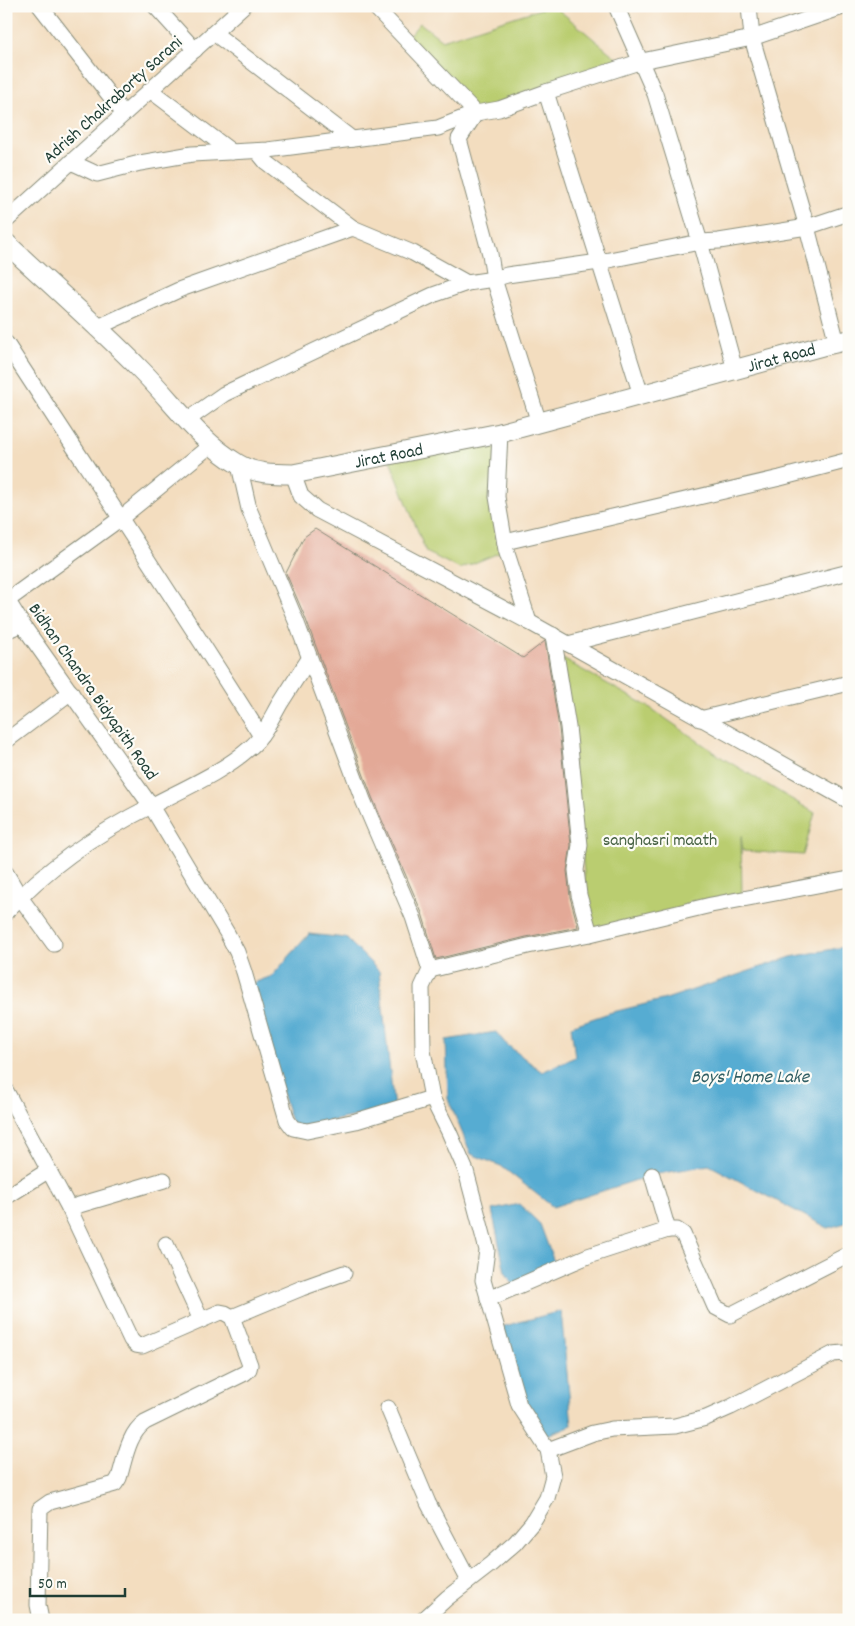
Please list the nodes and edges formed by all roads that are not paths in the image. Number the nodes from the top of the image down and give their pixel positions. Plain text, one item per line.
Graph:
1 (40, 6) edge
2 (155, 6) edge
3 (243, 6) edge
4 (374, 6) edge
5 (616, 6) edge
6 (749, 6) edge
7 (846, 6) edge
8 (214, 33) junction
9 (752, 38) junction
10 (195, 50) junction
11 (642, 61) junction
12 (150, 90) junction
13 (546, 92) junction
14 (476, 113) junction
15 (124, 114) junction
16 (352, 139) junction
17 (257, 151) junction
18 (232, 152) junction
19 (71, 162) junction
20 (849, 213) edge
21 (6, 221) edge
22 (807, 227) junction
23 (353, 228) junction
24 (700, 242) junction
25 (6, 243) edge
26 (599, 262) junction
27 (494, 279) junction
28 (467, 282) junction
29 (96, 328) junction
30 (843, 342) edge
31 (6, 343) edge
32 (735, 370) junction
33 (641, 395) junction
34 (187, 420) junction
35 (539, 423) junction
36 (500, 433) junction
37 (211, 445) junction
38 (849, 460) edge
39 (240, 465) junction
40 (293, 474) junction
41 (121, 518) junction
42 (505, 542) junction
43 (849, 572) edge
44 (7, 599) edge
45 (529, 622) junction
46 (22, 624) junction
47 (6, 632) edge
48 (553, 635) junction
49 (568, 644) junction
50 (309, 659) junction
51 (849, 683) edge
52 (71, 692) junction
53 (700, 719) junction
54 (262, 736) junction
55 (6, 741) edge
56 (849, 801) edge
57 (151, 806) junction
58 (6, 874) edge
59 (849, 879) edge
60 (20, 897) junction
61 (6, 912) edge
62 (590, 934) junction
63 (54, 944) dead end
64 (430, 970) junction
65 (6, 1091) edge
66 (432, 1098) junction
67 (49, 1170) junction
68 (652, 1175) dead end
69 (164, 1180) dead end
70 (6, 1197) edge
71 (69, 1208) junction
72 (668, 1230) junction
73 (166, 1244) dead end
74 (849, 1254) edge
75 (344, 1273) dead end
76 (488, 1299) junction
77 (232, 1317) junction
78 (201, 1320) junction
79 (849, 1357) edge
80 (388, 1408) dead end
81 (548, 1450) junction
82 (469, 1581) junction
83 (41, 1620) edge
84 (423, 1620) edge

1 - 15 street
2 - 10 street
3 - 8 street, Adrish Chakraborty Sarani
4 - 14 street
5 - 11 street
6 - 9 street
7 - 9 street
8 - 10 street, Adrish Chakraborty Sarani
8 - 16 street
9 - 11 street
9 - 22 street
10 - 12 street, Adrish Chakraborty Sarani
11 - 13 street
11 - 24 street
12 - 15 street, Adrish Chakraborty Sarani
12 - 18 street
13 - 14 street
13 - 26 street
14 - 16 street
14 - 27 street
15 - 19 street, Adrish Chakraborty Sarani
16 - 17 street
17 - 18 street
17 - 23 street
18 - 19 street
19 - 21 street, Adrish Chakraborty Sarani
20 - 22 street
22 - 24 street
22 - 30 street
23 - 28 street
23 - 29 street
24 - 26 street
24 - 32 street
25 - 29 main road, Jirat Road
26 - 27 street
26 - 33 street
27 - 28 street
27 - 35 street
28 - 34 street
29 - 34 main road, Jirat Road
30 - 32 main road, Jirat Road
31 - 41 street
32 - 33 main road, Jirat Road
33 - 35 main road, Jirat Road
34 - 37 main road, Jirat Road
35 - 36 main road, Jirat Road
36 - 40 main road, Jirat Road
36 - 42 street
37 - 39 main road, Jirat Road
37 - 41 street
38 - 42 street
39 - 40 main road, Jirat Road
39 - 50 street
40 - 45 street
41 - 44 street
41 - 54 street
42 - 45 street
43 - 49 street
44 - 46 street, Bidhan Chandra Bidyapith Road
45 - 48 street
46 - 47 street
46 - 52 street, Bidhan Chandra Bidyapith Road
48 - 49 street
48 - 62 street
49 - 53 street
50 - 54 street
50 - 64 street
51 - 53 street
52 - 55 street
52 - 57 street, Bidhan Chandra Bidyapith Road
53 - 56 street
54 - 57 street
57 - 60 street
57 - 66 street, Bidhan Chandra Bidyapith Road
58 - 60 street
59 - 62 street
60 - 61 street
60 - 63 street
62 - 64 street
64 - 66 street
65 - 67 street
66 - 76 street
67 - 70 street
67 - 71 street
68 - 72 street
69 - 71 street
71 - 78 street
72 - 74 street
72 - 76 street
73 - 78 street
75 - 77 street
76 - 81 street
77 - 78 street
77 - 83 street
79 - 81 street
80 - 82 street
81 - 82 street
82 - 84 street

